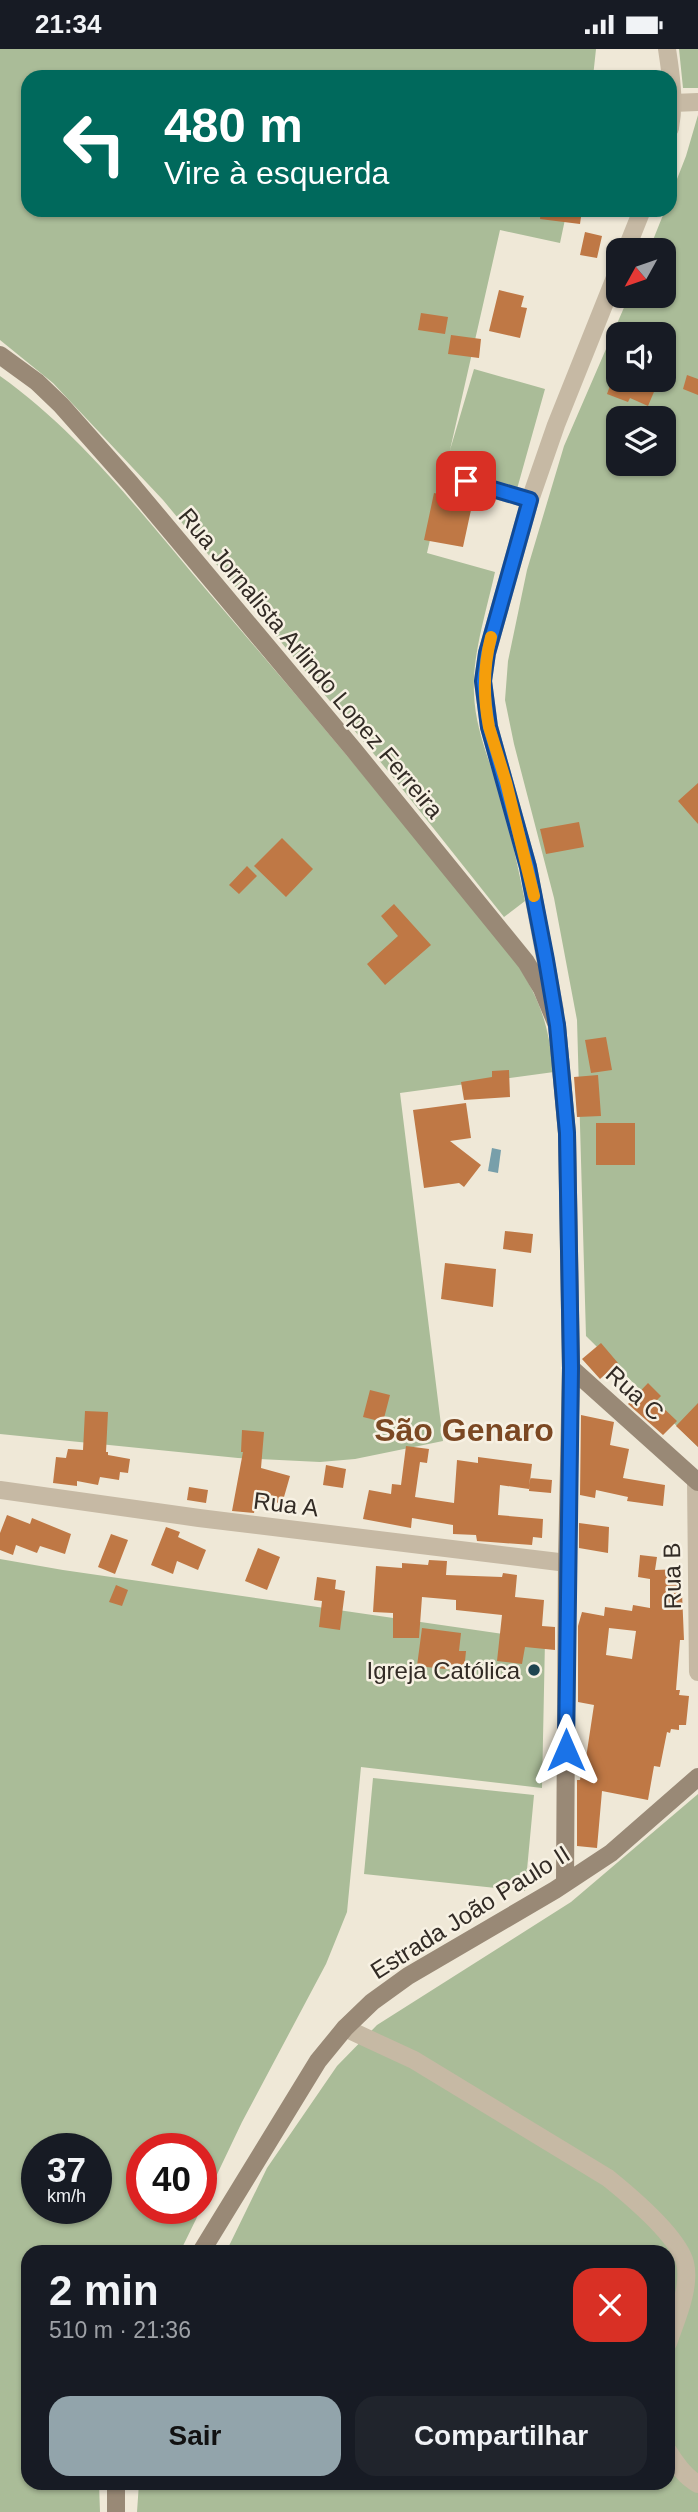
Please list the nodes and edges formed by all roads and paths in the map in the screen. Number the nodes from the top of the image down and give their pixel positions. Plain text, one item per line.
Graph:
1 (667, 49) edge
2 (669, 70) edge
3 (698, 102) edge
4 (677, 103) edge
5 (639, 217) edge
6 (631, 238) edge
7 (606, 300) edge
8 (0, 355) edge
9 (466, 481) dead end
10 (530, 500) junction
11 (557, 1025) junction
12 (571, 1368) junction
13 (697, 1481) edge
14 (0, 1490) edge
15 (567, 1563) junction
16 (698, 1672) edge
17 (698, 1777) edge
18 (565, 1883) junction
19 (345, 2028) junction
20 (205, 2245) edge
21 (675, 2319) edge
22 (675, 2462) edge
23 (698, 2484) edge
24 (116, 2490) edge
25 (116, 2512) edge

1 - 2 street
3 - 4 street
5 - 6 street
7 - 10 street
8 - 11 street, Rua Jornalista Arlindo Lopez Ferreira
9 - 10 street
10 - 11 street
11 - 12 street, Rua Jornalista Arlindo Lopez Ferreira
12 - 13 street, Rua C
12 - 15 street, Rua Jornalista Arlindo Lopez Ferreira
13 - 16 street, Rua B
14 - 15 street, Rua A
15 - 18 street, Rua Jornalista Arlindo Lopez Ferreira
17 - 18 street, Estrada João Paulo II
18 - 19 street, Estrada João Paulo II
19 - 20 street, Estrada João Paulo II
19 - 21 street
22 - 23 street
24 - 25 street

